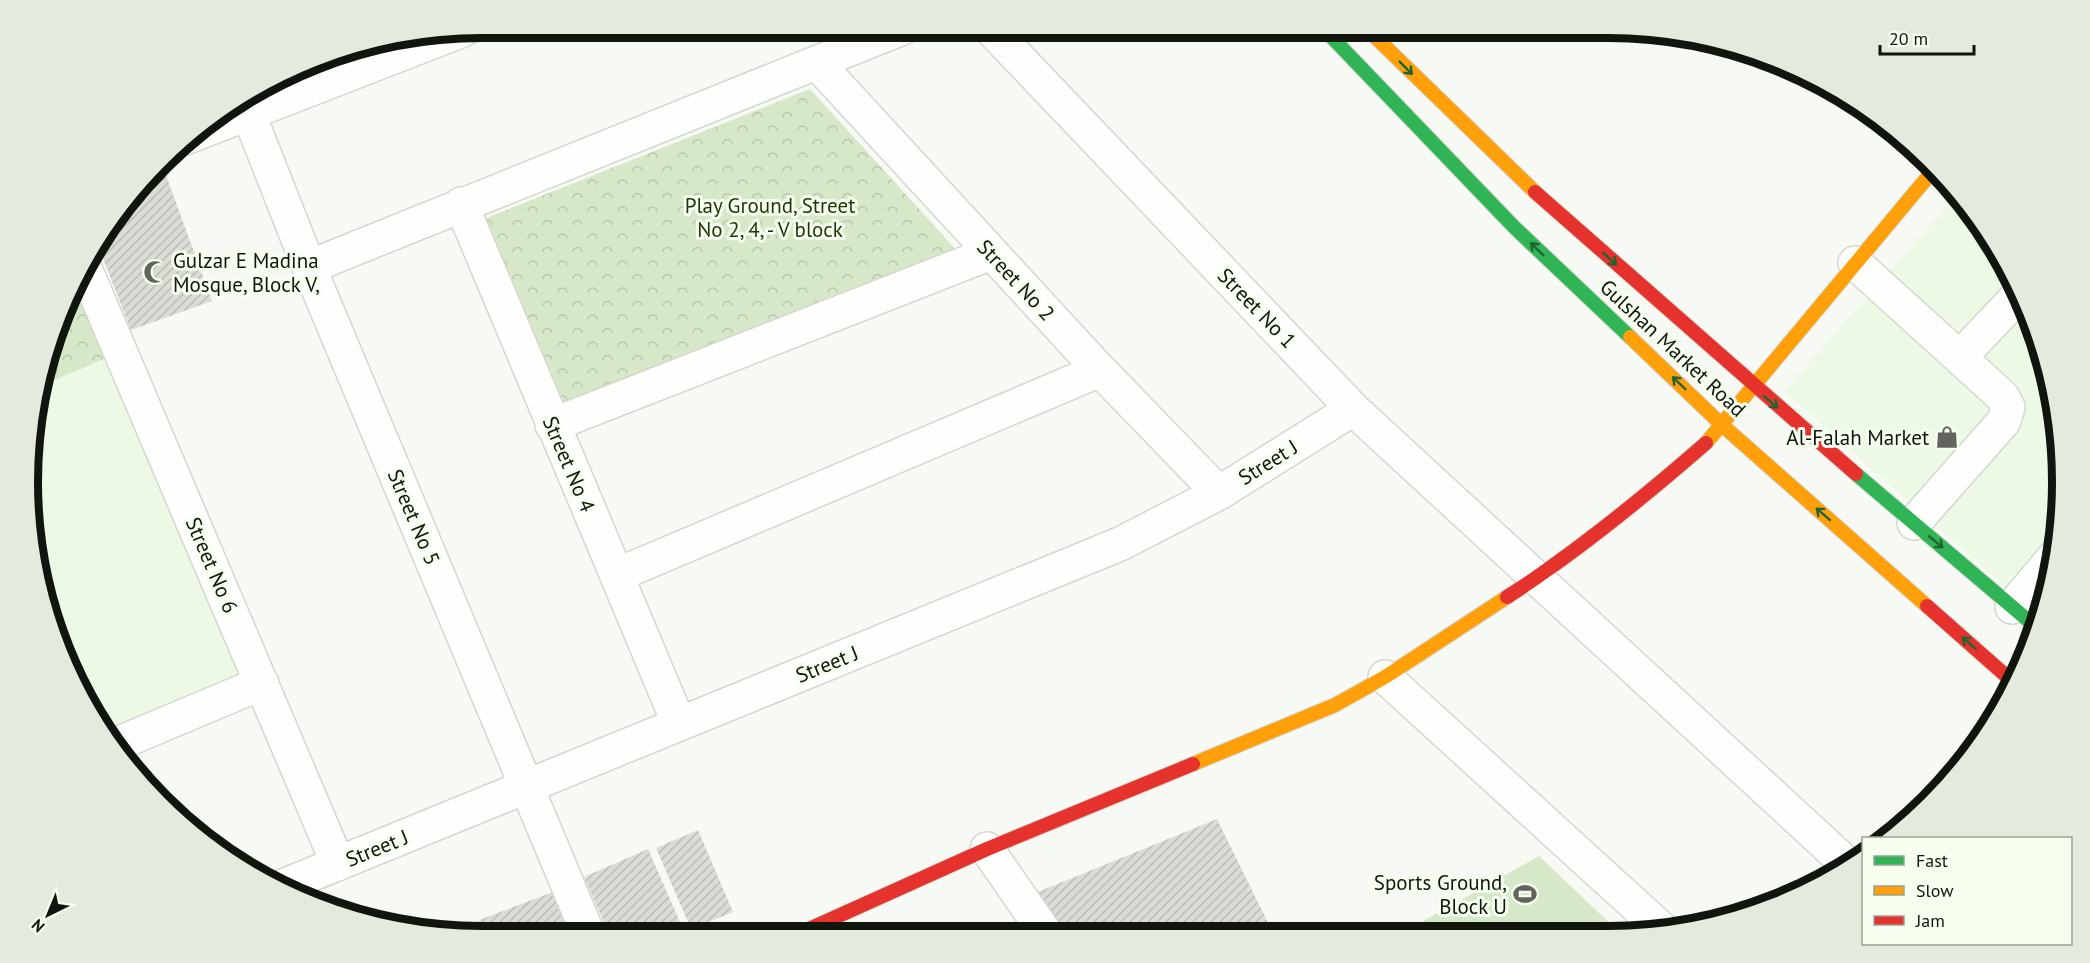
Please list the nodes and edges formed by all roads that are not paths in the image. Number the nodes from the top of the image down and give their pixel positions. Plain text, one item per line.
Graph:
1 (878, 38) edge
2 (999, 38) edge
3 (1333, 38) edge
4 (1376, 38) edge
5 (434, 40) edge
6 (817, 63) junction
7 (248, 104) edge
8 (245, 105) edge
9 (1929, 175) edge
10 (461, 204) junction
11 (991, 253) junction
12 (1855, 263) junction
13 (309, 267) junction
14 (88, 276) edge
15 (2014, 300) edge
16 (1960, 357) junction
17 (1100, 370) junction
18 (1753, 386) junction
19 (1353, 409) junction
20 (1722, 424) junction
21 (552, 425) junction
22 (1219, 493) junction
23 (1914, 523) junction
24 (2044, 570) edge
25 (617, 575) junction
26 (1538, 577) junction
27 (2012, 607) junction
28 (2030, 622) edge
29 (1385, 677) junction
30 (2007, 677) edge
31 (262, 683) junction
32 (679, 724) junction
33 (122, 742) edge
34 (527, 787) junction
35 (987, 849) junction
36 (1842, 859) edge
37 (339, 864) junction
38 (292, 883) edge
39 (1655, 923) edge
40 (586, 926) edge
41 (816, 926) edge
42 (1040, 926) edge

1 - 6 street
2 - 19 street, Street No 1
20 -> 3 main road, Gulshan Market Road
4 -> 18 main road, Gulshan Market Road
5 - 7 street
6 - 10 street
6 - 11 street, Street No 2
8 - 13 street, Street No 5
9 - 12 main road
10 - 13 street
10 - 21 street, Street No 4
11 - 17 street, Street No 2
11 - 21 street
12 - 16 street
12 - 18 main road
13 - 34 street, Street No 5
14 - 31 street, Street No 6
15 - 16 street
16 - 23 street
17 - 22 street, Street No 2
17 - 25 street
18 - 20 main road
18 -> 23 main road, Gulshan Market Road
19 - 22 street, Street J
19 - 26 street, Street No 1
20 - 26 main road
30 -> 20 main road, Gulshan Market Road
21 - 25 street, Street No 4
22 - 32 street, Street J
23 -> 27 main road, Gulshan Market Road
24 - 27 street
25 - 32 street, Street No 4
26 - 29 main road
26 - 36 street, Street No 1
27 - 28 main road, Gulshan Market Road
29 - 35 main road
29 - 39 street
31 - 33 street
31 - 37 street, Street No 6
32 - 34 street, Street J
34 - 37 street, Street J
34 - 40 street, Street No 5
35 - 41 main road
35 - 42 street
37 - 38 street, Street J

